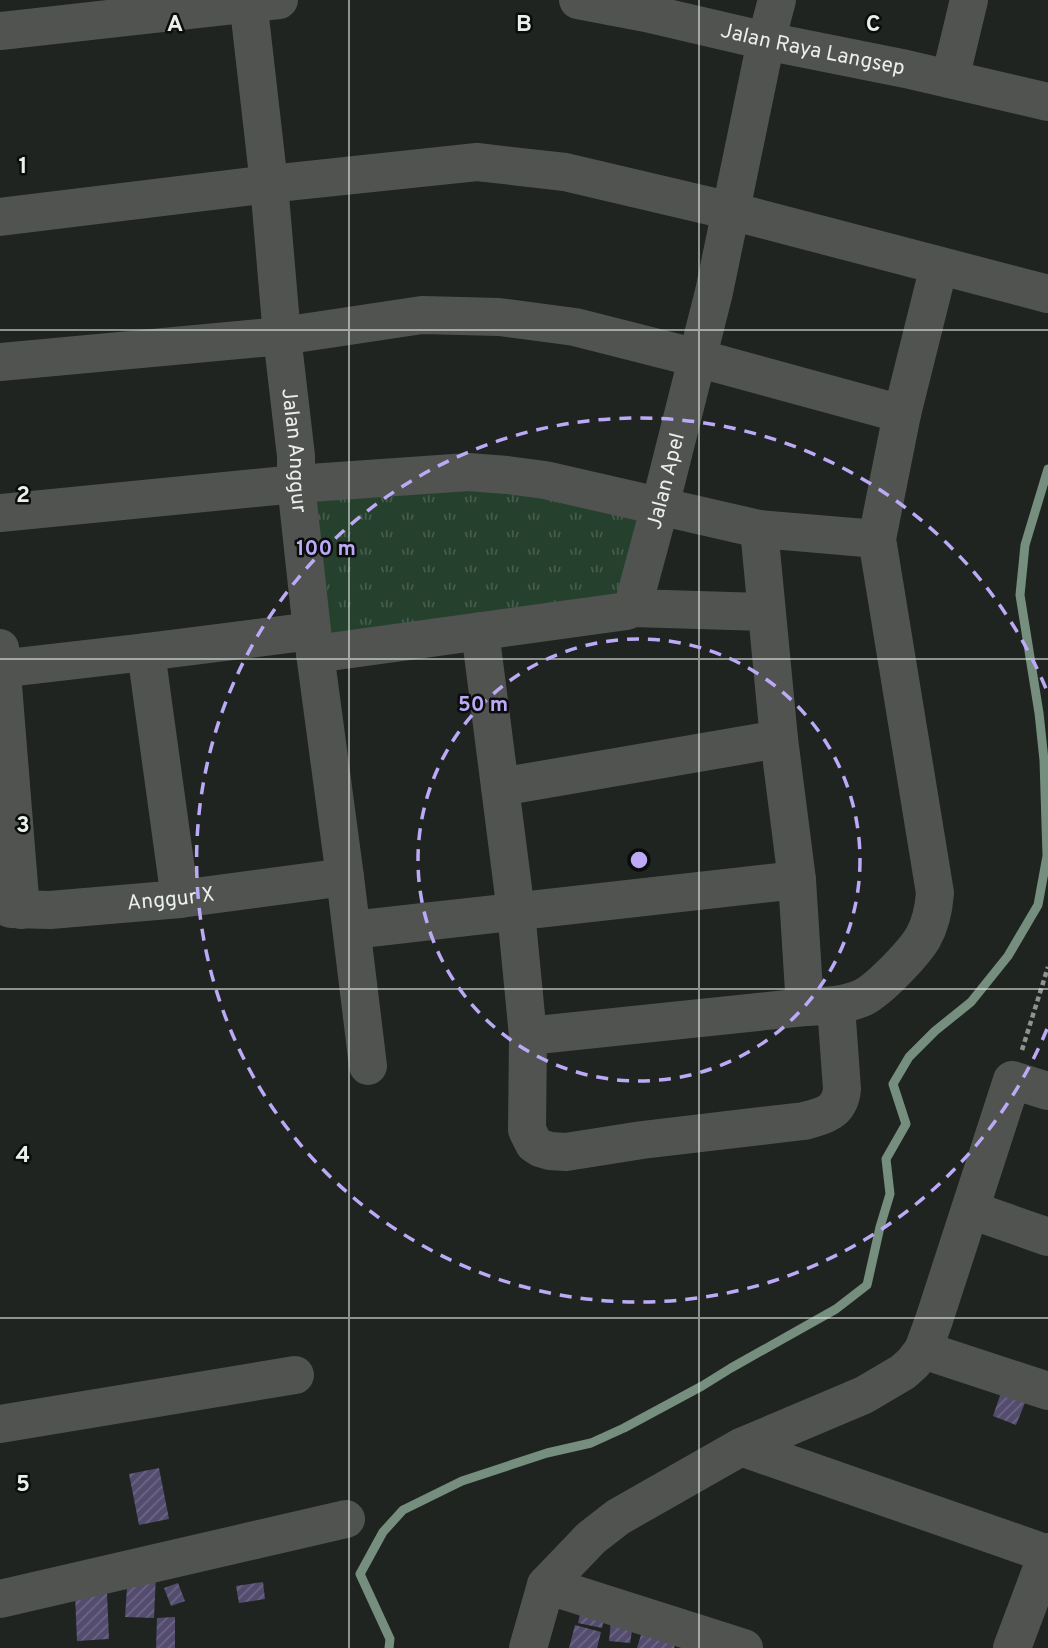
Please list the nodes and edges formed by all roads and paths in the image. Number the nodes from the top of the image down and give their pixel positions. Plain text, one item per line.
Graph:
1 (777, 0) edge
2 (969, 0) edge
3 (259, 1) edge
4 (586, 1) edge
5 (0, 31) edge
6 (766, 41) junction
7 (950, 79) junction
8 (1048, 102) edge
9 (269, 184) junction
10 (731, 211) junction
11 (0, 217) edge
12 (939, 266) junction
13 (1048, 294) edge
14 (282, 336) junction
15 (697, 358) junction
16 (0, 362) edge
17 (902, 414) junction
18 (296, 484) junction
19 (660, 506) junction
20 (0, 513) edge
21 (759, 529) junction
22 (877, 539) junction
23 (632, 608) junction
24 (766, 612) junction
25 (480, 631) junction
26 (313, 643) junction
27 (146, 652) junction
28 (0, 662) edge
29 (779, 739) junction
30 (500, 787) junction
31 (345, 877) junction
32 (797, 880) junction
33 (180, 899) junction
34 (11, 905) edge
35 (516, 912) junction
36 (352, 930) junction
37 (1048, 967) edge
38 (820, 1006) junction
39 (528, 1036) junction
40 (368, 1066) dead end
41 (1012, 1080) junction
42 (1048, 1091) edge
43 (971, 1210) junction
44 (1048, 1237) edge
45 (923, 1350) junction
46 (295, 1375) dead end
47 (1048, 1391) edge
48 (0, 1424) edge
49 (741, 1447) junction
50 (346, 1519) dead end
51 (1048, 1553) edge
52 (546, 1585) junction
53 (0, 1598) edge
54 (701, 1641) edge
55 (528, 1648) edge
56 (744, 1648) edge
57 (1012, 1648) edge

1 - 6 street, Jalan Apel
2 - 7 street
3 - 5 street
3 - 9 street, Jalan Anggur
4 - 6 street, Jalan Raya Langsep
6 - 7 street, Jalan Raya Langsep
6 - 10 street, Jalan Apel
7 - 8 street, Jalan Raya Langsep
9 - 10 street
9 - 11 street
9 - 14 street, Jalan Anggur
10 - 12 street
10 - 15 street, Jalan Apel
12 - 13 street
12 - 17 street
14 - 15 street
14 - 16 street
14 - 18 street, Jalan Anggur
15 - 17 street
15 - 19 street, Jalan Apel
17 - 22 street
18 - 19 street
18 - 20 street
18 - 26 street, Jalan Anggur
19 - 21 street
19 - 23 street, Jalan Apel
21 - 22 street
21 - 24 street
22 - 38 street
23 - 24 street
23 - 25 street
24 - 29 street
25 - 26 street
25 - 30 street
26 - 27 street
26 - 31 street, Jalan Anggur
27 - 28 street
27 - 33 street
28 - 34 street
29 - 30 street
29 - 32 street
30 - 35 street
31 - 33 street, Anggur X
31 - 36 street, Jalan Anggur
32 - 35 street
32 - 38 street
33 - 34 street, Anggur X
35 - 36 street
35 - 39 street
36 - 40 street, Jalan Anggur
37 - 41 path
38 - 39 street
38 - 39 street
41 - 42 street
41 - 43 street
43 - 44 street
43 - 45 street
45 - 47 street
45 - 49 street
46 - 48 street
49 - 51 street
49 - 52 street
50 - 53 street
51 - 57 street
52 - 54 street
52 - 55 street
54 - 56 street

